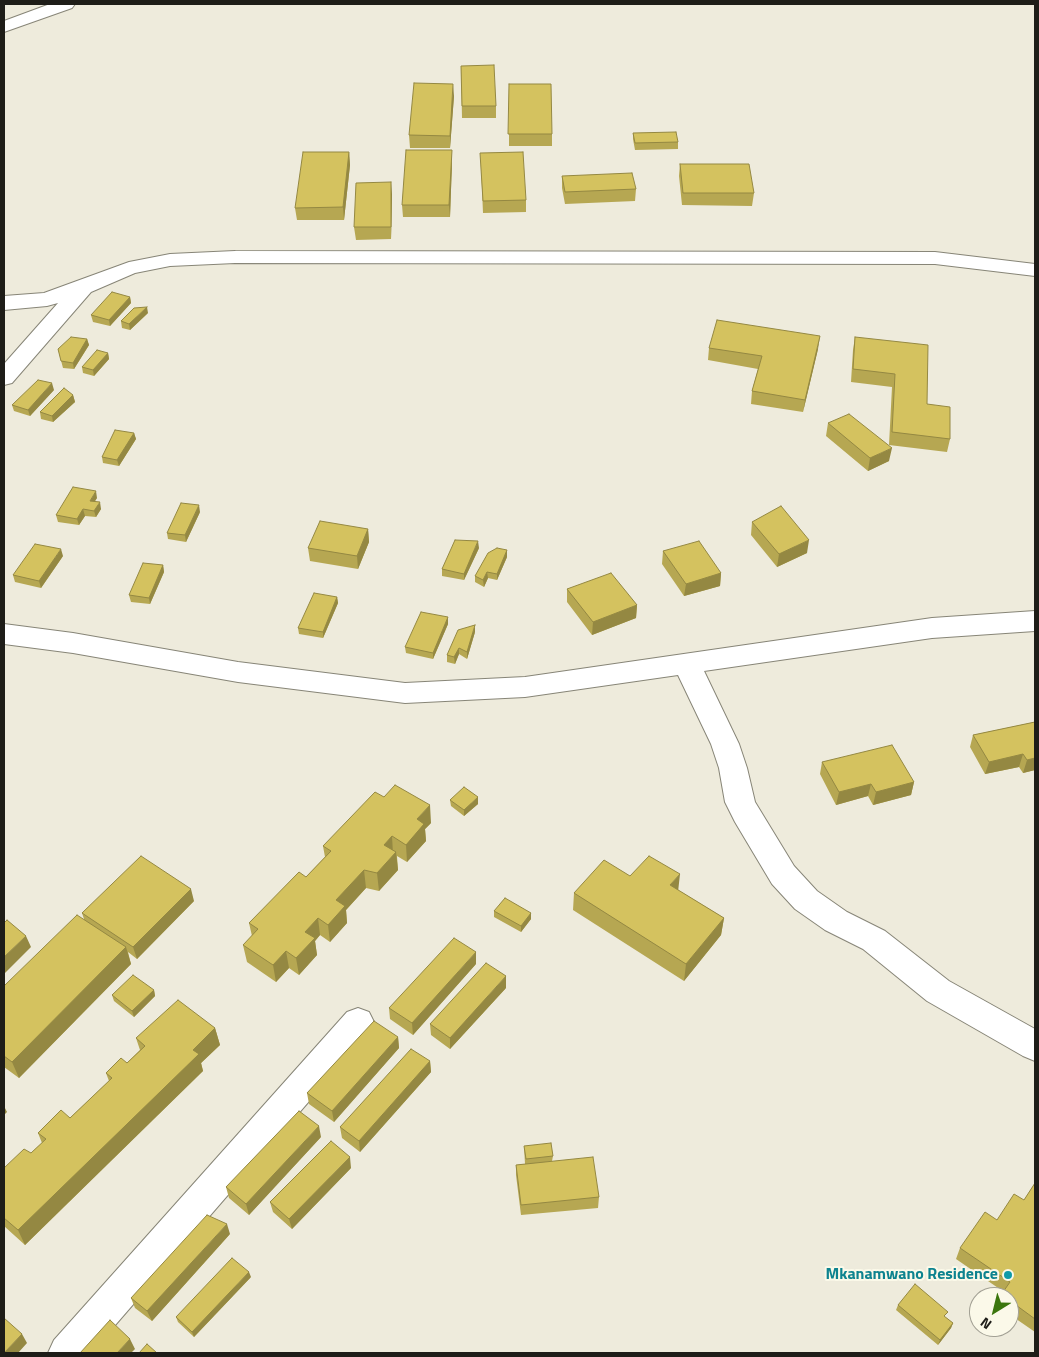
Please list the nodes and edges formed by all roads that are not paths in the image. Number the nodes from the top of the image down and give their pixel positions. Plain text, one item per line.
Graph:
1 (66, 4) edge
2 (4, 27) edge
3 (1035, 270) edge
4 (84, 287) junction
5 (4, 303) edge
6 (4, 378) edge
7 (1035, 620) edge
8 (4, 634) edge
9 (686, 663) junction
10 (358, 1022) dead end
11 (1035, 1046) edge
12 (67, 1353) edge

1 - 2 street
3 - 4 street
4 - 5 street
4 - 6 street
7 - 9 street
8 - 9 street
9 - 11 street
10 - 12 street

